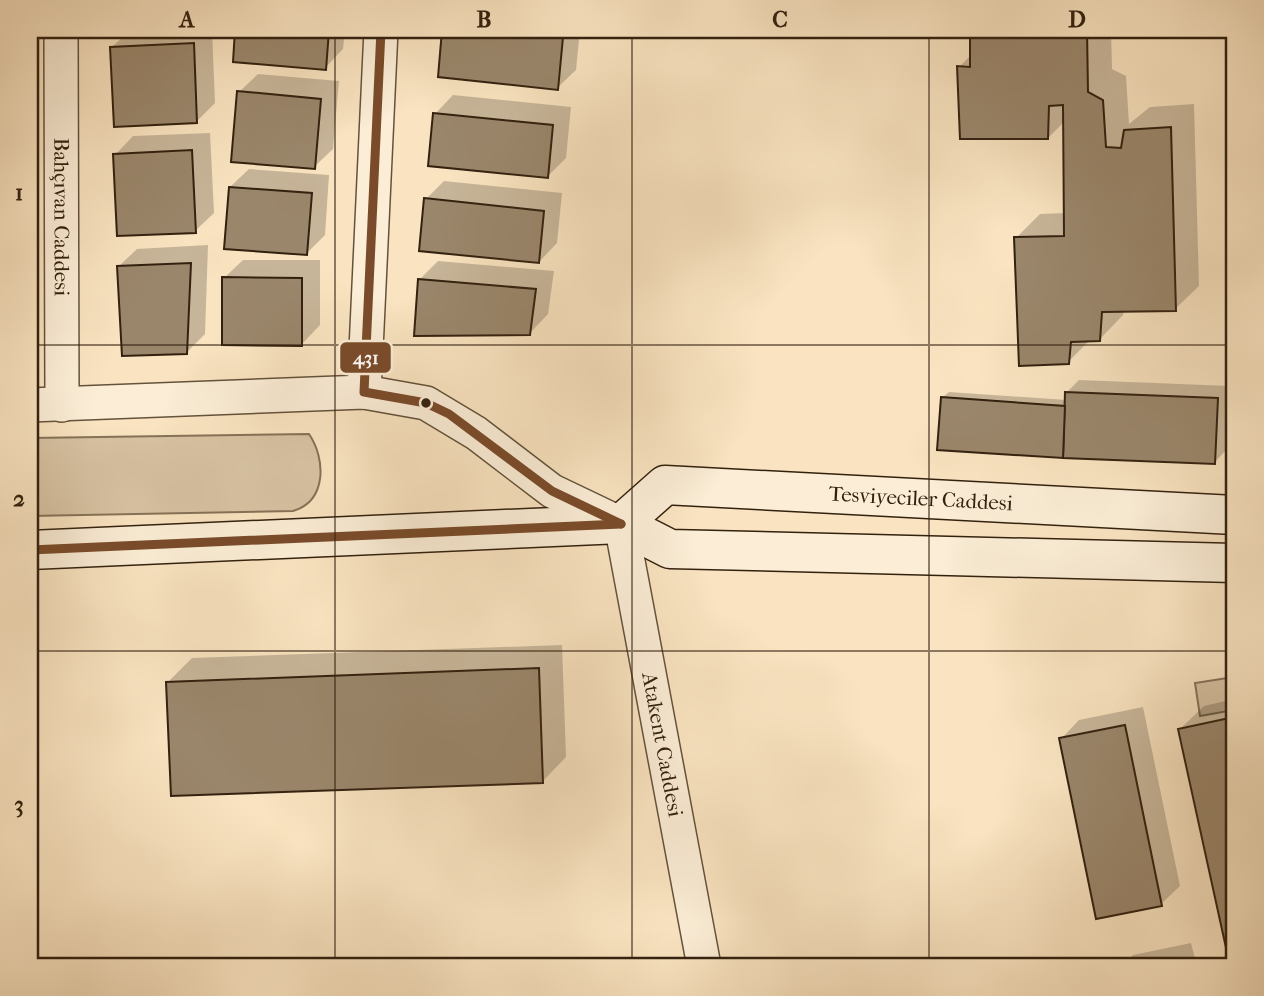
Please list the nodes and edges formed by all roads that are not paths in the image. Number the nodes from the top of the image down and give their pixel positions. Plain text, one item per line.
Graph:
1 (61, 30) edge
2 (381, 30) edge
3 (364, 392) junction
4 (46, 405) edge
5 (1234, 515) edge
6 (621, 524) junction
7 (30, 550) edge
8 (1234, 562) edge
9 (704, 966) edge

1 - 4 street, Bahçıvan Caddesi
2 - 3 street
3 - 4 street
3 - 6 street
5 - 6 street, Tesviyeciler Caddesi
6 - 7 street
6 - 8 street
6 - 9 street, Atakent Caddesi

